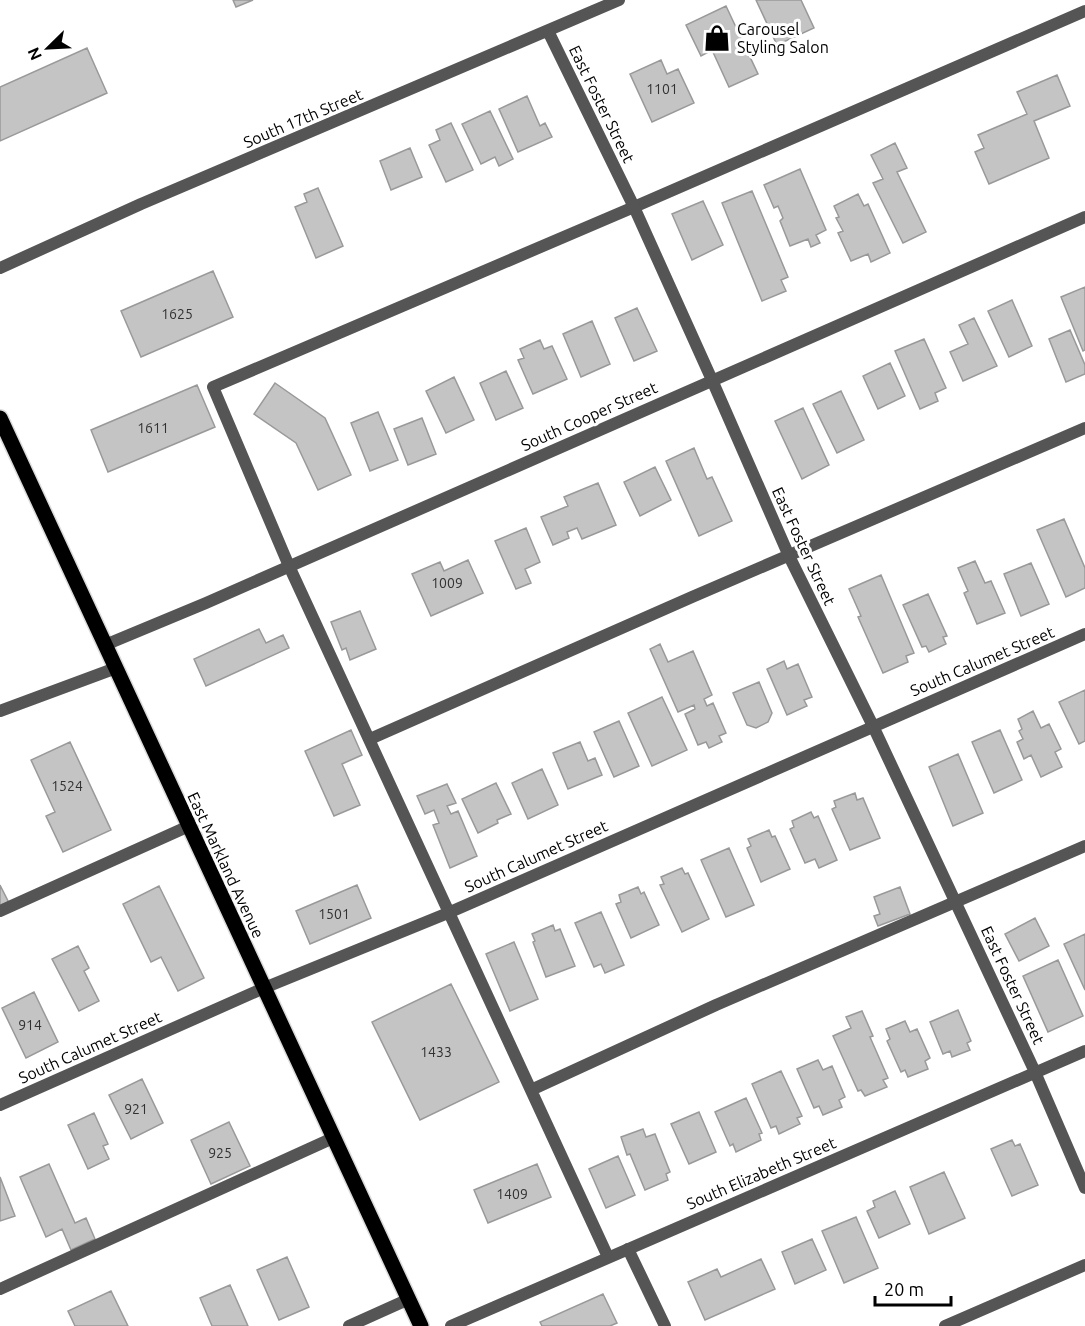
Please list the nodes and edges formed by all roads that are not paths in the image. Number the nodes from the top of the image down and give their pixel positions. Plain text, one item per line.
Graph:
1 (619, 0) edge
2 (1085, 11) edge
3 (548, 31) junction
4 (634, 207) junction
5 (1085, 217) edge
6 (0, 268) edge
7 (712, 380) junction
8 (0, 418) edge
9 (1085, 428) edge
10 (789, 556) junction
11 (289, 566) junction
12 (1085, 634) edge
13 (105, 645) junction
14 (116, 668) junction
15 (0, 711) edge
16 (873, 726) junction
17 (370, 739) junction
18 (189, 826) junction
19 (1085, 846) edge
20 (956, 903) junction
21 (0, 911) edge
22 (448, 913) junction
23 (264, 988) junction
24 (1085, 1050) edge
25 (1035, 1072) junction
26 (531, 1090) junction
27 (0, 1105) edge
28 (333, 1138) junction
29 (1085, 1188) edge
30 (628, 1249) junction
31 (608, 1257) junction
32 (1085, 1265) edge
33 (0, 1289) edge
34 (409, 1299) junction
35 (349, 1326) edge
36 (422, 1326) edge
37 (451, 1326) edge
38 (665, 1326) edge
39 (945, 1326) edge

1 - 3 street, South 17th Street
2 - 4 street
3 - 4 street, East Foster Street
3 - 6 street, South 17th Street
4 - 7 street, East Foster Street
4 - 11 street
5 - 7 street, South Cooper Street
7 - 10 street, East Foster Street
7 - 11 street, South Cooper Street
8 - 13 main road, East Markland Avenue
9 - 10 street
10 - 16 street, East Foster Street
10 - 17 street
11 - 13 street, South Cooper Street
11 - 17 street
12 - 16 street, South Calumet Street
13 - 14 main road, East Markland Avenue
14 - 15 street
14 - 18 main road, East Markland Avenue
16 - 20 street, East Foster Street
16 - 22 street, South Calumet Street
17 - 22 street
18 - 21 street
18 - 23 main road, East Markland Avenue
19 - 20 street
20 - 25 street, East Foster Street
20 - 26 street
22 - 23 street, South Calumet Street
22 - 26 street
23 - 27 street, South Calumet Street
23 - 28 main road, East Markland Avenue
24 - 25 street, South Elizabeth Street
25 - 29 street, East Foster Street
25 - 30 street, South Elizabeth Street
26 - 31 street
28 - 33 street
28 - 34 main road, East Markland Avenue
30 - 31 street, South Elizabeth Street
30 - 38 street
31 - 37 street, South Elizabeth Street
32 - 39 street
34 - 35 street
34 - 36 main road, East Markland Avenue

